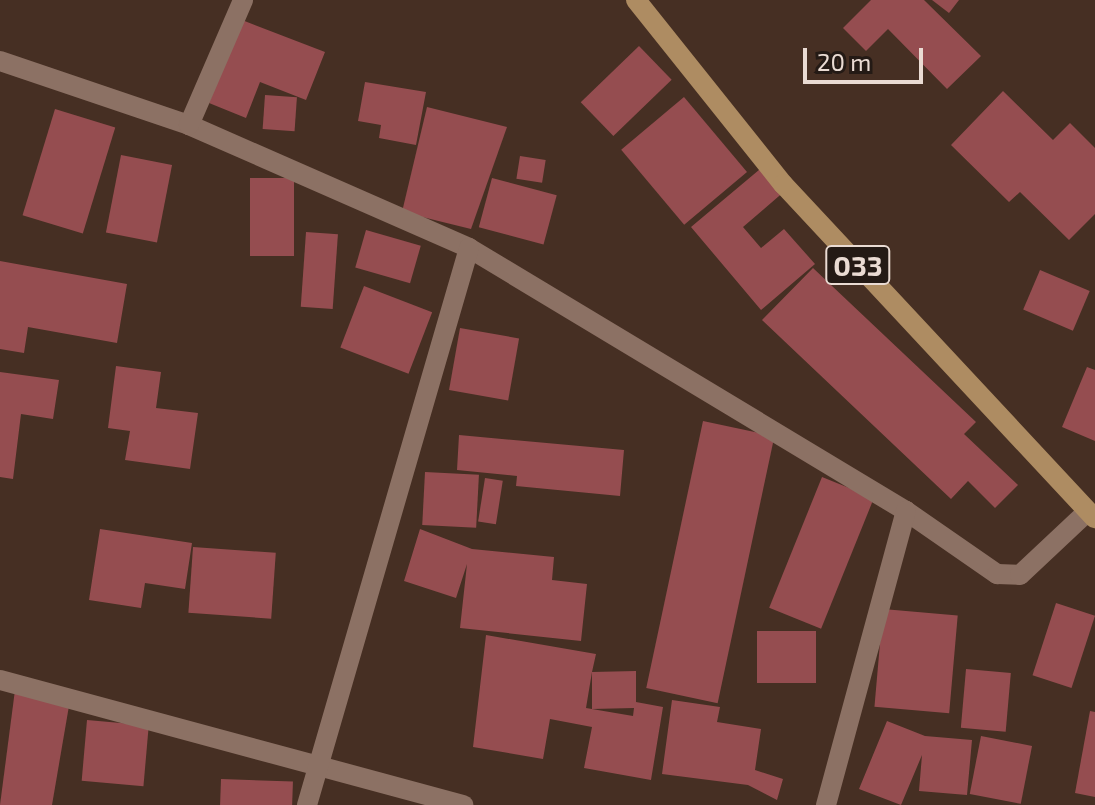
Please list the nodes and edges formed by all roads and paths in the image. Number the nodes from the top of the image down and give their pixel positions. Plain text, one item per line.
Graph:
1 (243, 0) edge
2 (636, 0) edge
3 (0, 61) edge
4 (189, 125) junction
5 (469, 248) junction
6 (906, 511) junction
7 (1091, 515) edge
8 (0, 680) edge
9 (318, 766) junction
10 (307, 805) edge
11 (463, 805) edge
12 (826, 805) edge

1 - 4 street
2 - 7 main road, 033
3 - 4 street
4 - 5 street
5 - 6 street
5 - 9 street
6 - 7 street
6 - 12 street
8 - 9 street
9 - 10 street
9 - 11 street

